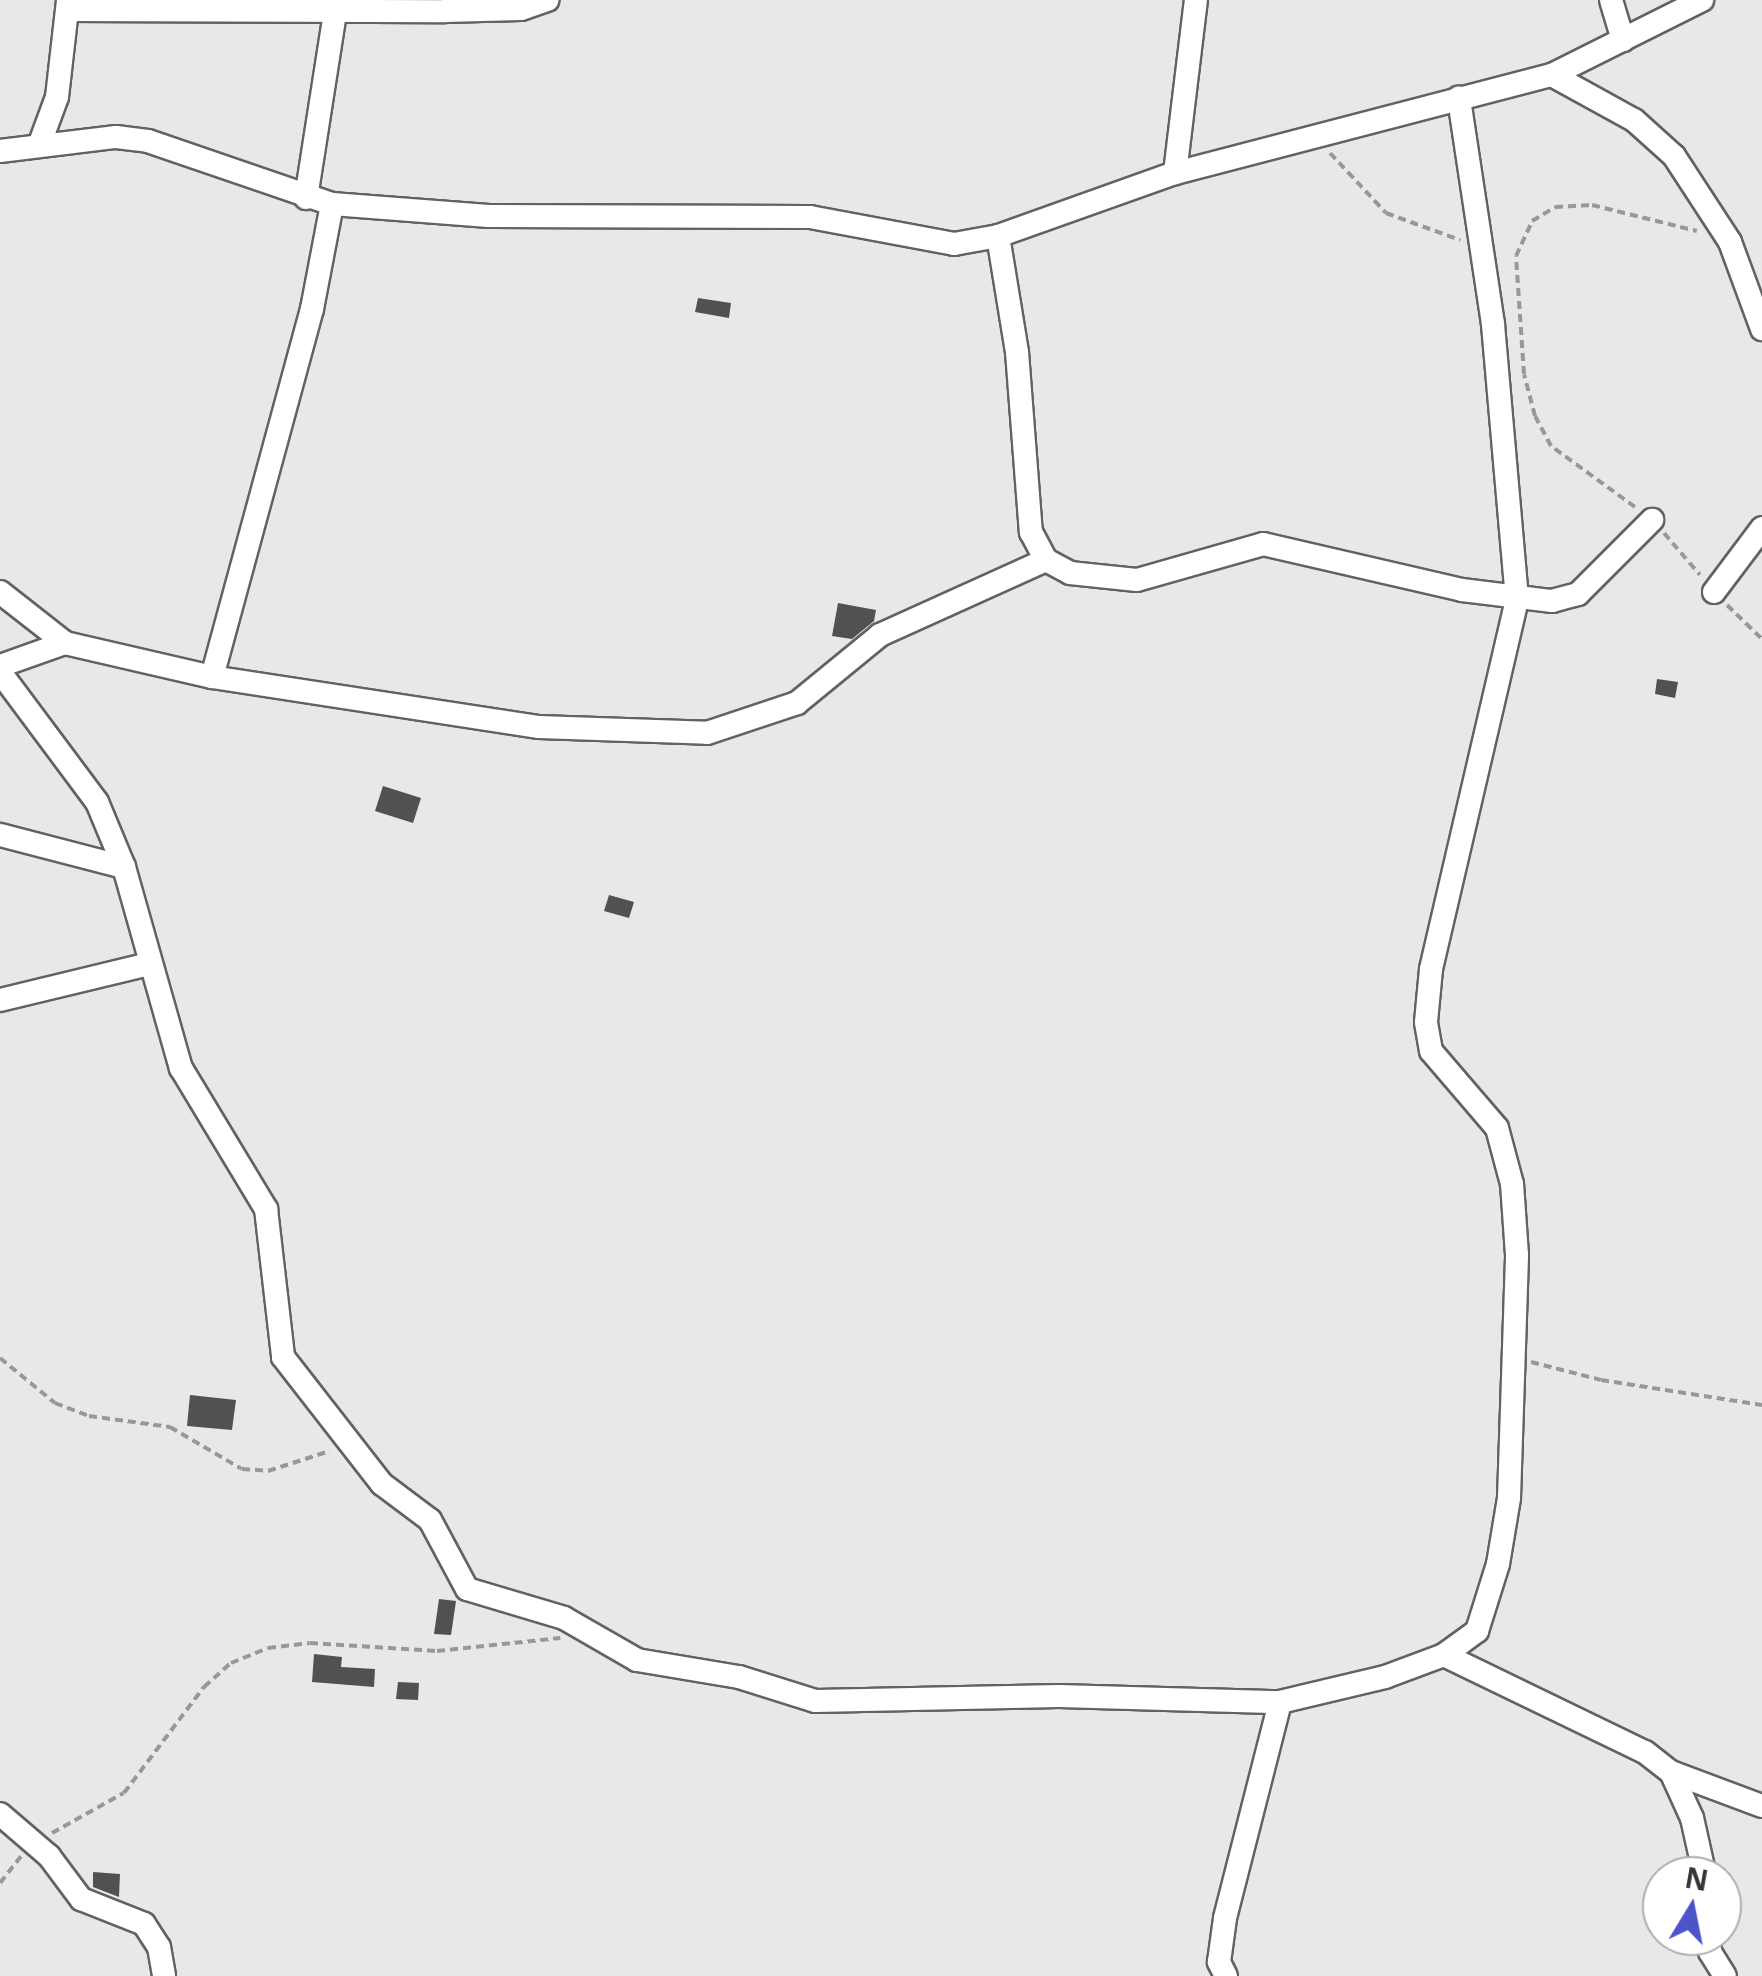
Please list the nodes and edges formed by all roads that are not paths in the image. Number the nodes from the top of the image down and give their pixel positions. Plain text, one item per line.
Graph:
1 (547, 0) edge
2 (1196, 0) edge
3 (1611, 0) edge
4 (1702, 0) edge
5 (68, 5) edge
6 (282, 5) edge
7 (335, 12) junction
8 (1623, 40) junction
9 (1552, 74) junction
10 (1458, 98) junction
11 (40, 143) junction
12 (0, 152) edge
13 (1175, 172) junction
14 (306, 198) junction
15 (332, 204) junction
16 (998, 236) junction
17 (1762, 329) edge
18 (1652, 520) road end
19 (1762, 528) edge
20 (1046, 560) junction
21 (0, 592) edge
22 (1714, 592) road end
23 (1517, 599) junction
24 (65, 643) junction
25 (0, 669) edge
26 (212, 677) junction
27 (0, 835) edge
28 (124, 866) junction
29 (149, 964) junction
30 (0, 1000) edge
31 (1444, 1654) junction
32 (1280, 1702) junction
33 (1671, 1772) junction
34 (1762, 1806) edge
35 (0, 1814) edge
36 (1701, 1856) edge
37 (164, 1976) edge
38 (1226, 1976) edge

1 - 7 street
2 - 13 street
3 - 8 street
4 - 8 street
5 - 6 street
5 - 11 street
6 - 7 street
7 - 14 street
8 - 9 street
9 - 10 street
9 - 17 street
10 - 13 street
10 - 23 street
11 - 12 street
11 - 14 street
13 - 16 street
14 - 15 street
15 - 16 street
15 - 26 street
16 - 20 street
18 - 23 street
19 - 22 street
20 - 23 street
20 - 26 street
21 - 24 street
23 - 31 street
24 - 25 street
24 - 26 street
25 - 28 street
27 - 28 street
28 - 29 street
29 - 30 street
29 - 32 street
31 - 32 street
31 - 33 street
32 - 38 street
33 - 34 street
33 - 36 street
35 - 37 street

